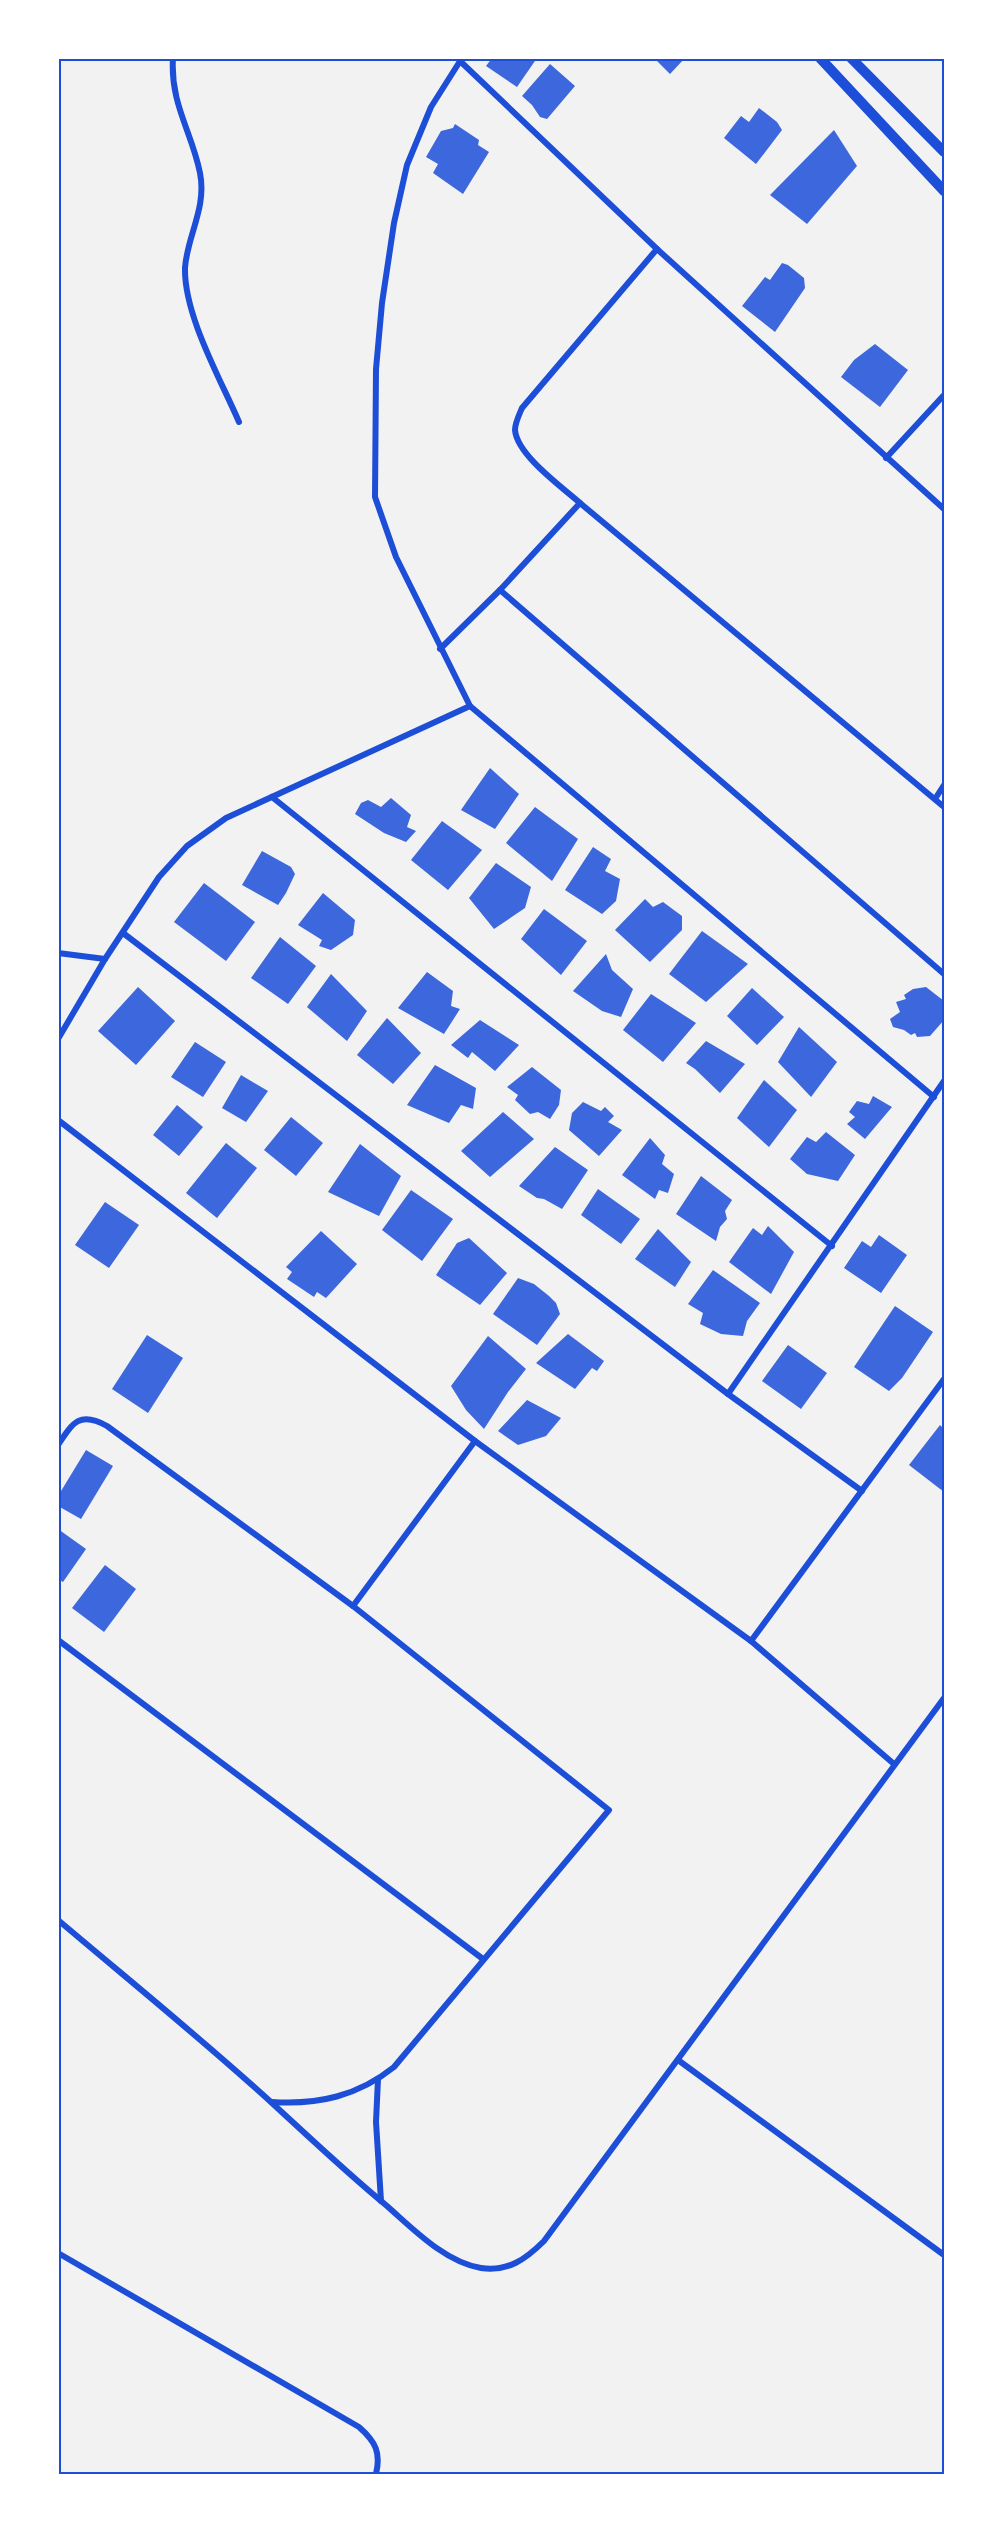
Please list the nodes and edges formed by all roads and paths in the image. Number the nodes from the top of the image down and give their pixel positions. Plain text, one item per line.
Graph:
1 (173, 58) edge
2 (820, 58) edge
3 (851, 58) edge
4 (461, 60) edge
5 (945, 152) edge
6 (943, 185) edge
7 (657, 249) junction
8 (945, 395) edge
9 (239, 422) dead end
10 (886, 458) junction
11 (580, 503) junction
12 (945, 509) edge
13 (500, 590) junction
14 (440, 649) junction
15 (470, 706) junction
16 (945, 785) edge
17 (272, 797) junction
18 (935, 799) junction
19 (945, 807) edge
20 (123, 933) junction
21 (58, 953) edge
22 (105, 959) junction
23 (945, 974) edge
24 (58, 1039) edge
25 (945, 1081) edge
26 (934, 1097) junction
27 (58, 1120) edge
28 (832, 1246) junction
29 (945, 1379) edge
30 (728, 1394) junction
31 (475, 1440) junction
32 (58, 1445) edge
33 (862, 1491) junction
34 (354, 1606) junction
35 (58, 1640) edge
36 (751, 1641) junction
37 (945, 1698) edge
38 (894, 1764) junction
39 (58, 1920) edge
40 (483, 1959) junction
41 (678, 2060) junction
42 (378, 2079) junction
43 (271, 2102) junction
44 (381, 2202) junction
45 (58, 2253) edge
46 (945, 2256) edge
47 (376, 2475) edge

1 - 9 street
2 - 6 street
3 - 5 street
4 - 7 street
4 - 14 street
7 - 10 street
7 - 11 street
8 - 10 street
10 - 12 street
11 - 13 street
11 - 18 street
13 - 14 street
13 - 23 street
14 - 15 street
15 - 17 street
15 - 26 street
16 - 18 street
17 - 20 street
17 - 28 street
18 - 19 street
20 - 22 street
20 - 30 street
21 - 22 street
22 - 24 street
25 - 26 street
26 - 28 street
27 - 31 street
28 - 30 street
29 - 33 street
30 - 33 street
31 - 34 street
31 - 36 street
32 - 34 street
33 - 36 street
34 - 40 street
35 - 40 street
36 - 38 street
37 - 38 street
38 - 41 street
39 - 43 street
40 - 42 street
41 - 44 street
41 - 46 street
42 - 43 street
42 - 44 street
43 - 44 street
45 - 47 street

